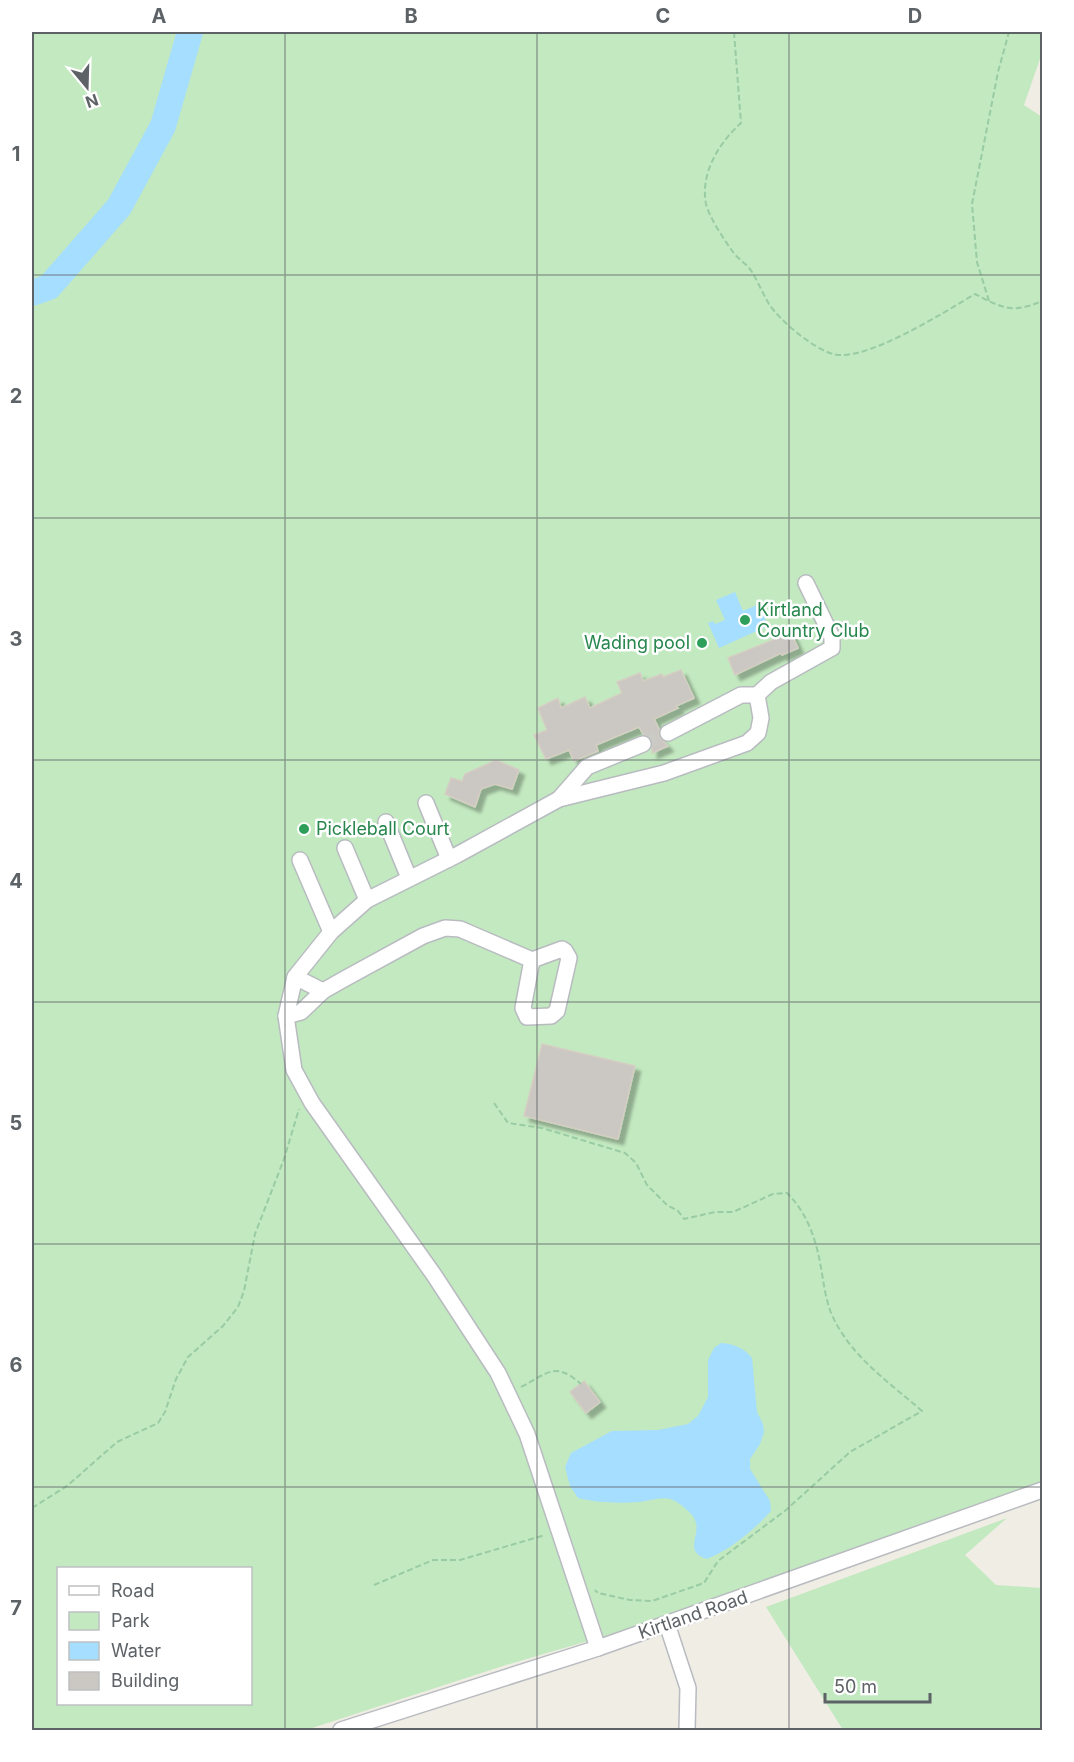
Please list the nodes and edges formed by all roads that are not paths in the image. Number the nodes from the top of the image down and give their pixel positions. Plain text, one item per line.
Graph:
1 (806, 583) dead end
2 (758, 695) junction
3 (668, 733) tunnel mouth
4 (643, 744) tunnel mouth
5 (558, 799) junction
6 (426, 803) dead end
7 (386, 822) dead end
8 (345, 848) dead end
9 (449, 859) junction
10 (300, 861) dead end
11 (409, 878) junction
12 (367, 900) junction
13 (331, 932) junction
14 (532, 960) dead end
15 (295, 977) junction
16 (323, 991) junction
17 (286, 1016) junction
18 (1042, 1490) edge
19 (667, 1624) junction
20 (598, 1648) junction
21 (341, 1731) edge
22 (687, 1731) edge

1 - 2 street
2 - 3 street
2 - 5 street
4 - 5 street
5 - 9 street
6 - 9 street
7 - 11 street
8 - 12 street
9 - 11 street
10 - 13 street
11 - 12 street
12 - 13 street
13 - 15 street
14 - 16 street
15 - 16 street
15 - 17 street
16 - 17 street
17 - 20 street
18 - 19 street, Kirtland Road
19 - 20 street, Kirtland Road
19 - 22 street
20 - 21 street, Kirtland Road

